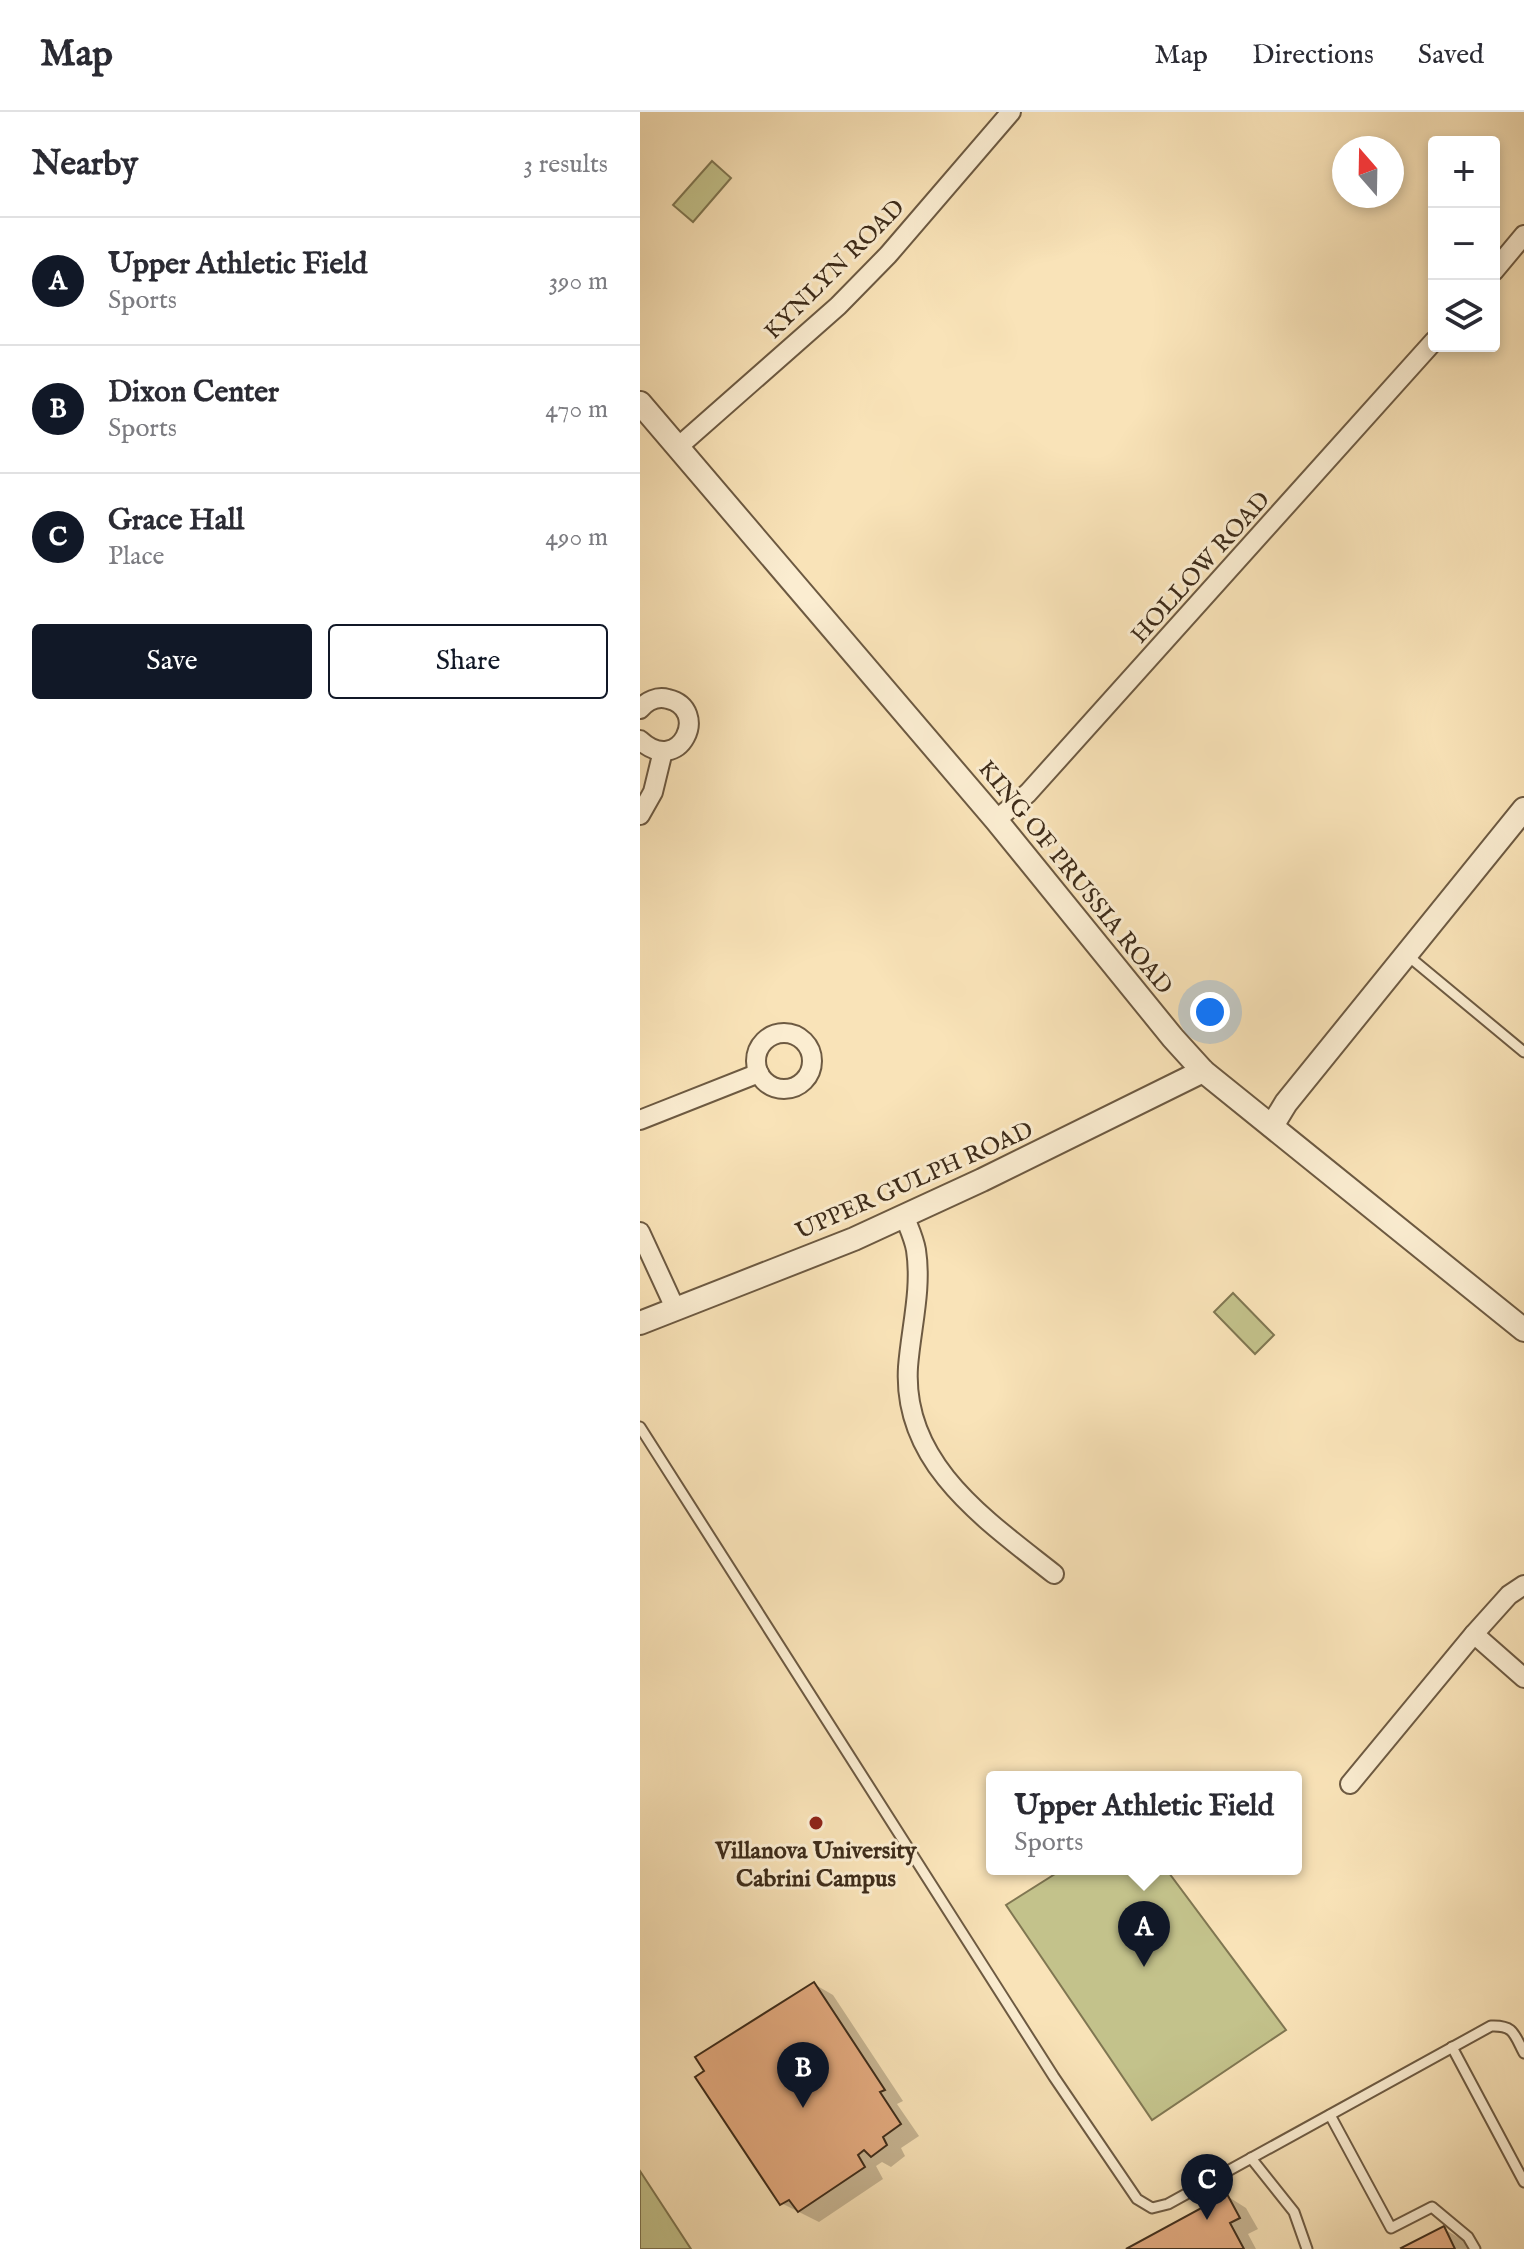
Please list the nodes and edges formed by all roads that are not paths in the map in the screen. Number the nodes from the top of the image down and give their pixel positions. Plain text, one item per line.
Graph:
1 (1011, 112) edge
2 (1524, 235) edge
3 (1500, 264) edge
4 (1428, 348) edge
5 (640, 403) edge
6 (678, 447) junction
7 (640, 709) edge
8 (640, 740) edge
9 (663, 751) junction
10 (1524, 809) edge
11 (640, 815) edge
12 (996, 820) junction
13 (1407, 955) junction
14 (1524, 1052) edge
15 (1203, 1071) junction
16 (759, 1073) dead end
17 (640, 1120) edge
18 (1272, 1126) junction
19 (904, 1215) junction
20 (640, 1232) edge
21 (675, 1308) junction
22 (640, 1323) edge
23 (1524, 1330) edge
24 (640, 1427) edge
25 (1054, 1574) dead end
26 (1524, 1585) edge
27 (1474, 1634) junction
28 (1524, 1678) edge
29 (1350, 1784) dead end
30 (1452, 2047) junction
31 (1524, 2053) edge
32 (1330, 2115) junction
33 (1251, 2158) junction
34 (1524, 2182) edge
35 (1307, 2249) edge
36 (1475, 2249) edge

1 - 6 street, KYNLYN ROAD
2 - 3 street
4 - 12 street, HOLLOW ROAD
5 - 6 street, KING OF PRUSSIA ROAD
6 - 12 street, KING OF PRUSSIA ROAD
7 - 9 street
8 - 9 street
9 - 11 street
10 - 13 street
12 - 15 street, KING OF PRUSSIA ROAD
13 - 14 lane
13 - 18 street
15 - 18 street, KING OF PRUSSIA ROAD
15 - 19 street, UPPER GULPH ROAD
16 - 17 street
18 - 23 street, KING OF PRUSSIA ROAD
19 - 21 street, UPPER GULPH ROAD
19 - 25 street
20 - 21 street
21 - 22 street, UPPER GULPH ROAD
24 - 33 lane
26 - 27 street
27 - 28 street
27 - 29 street
30 - 31 lane
30 - 32 lane
30 - 34 lane
32 - 33 lane
32 - 36 lane
33 - 35 lane

